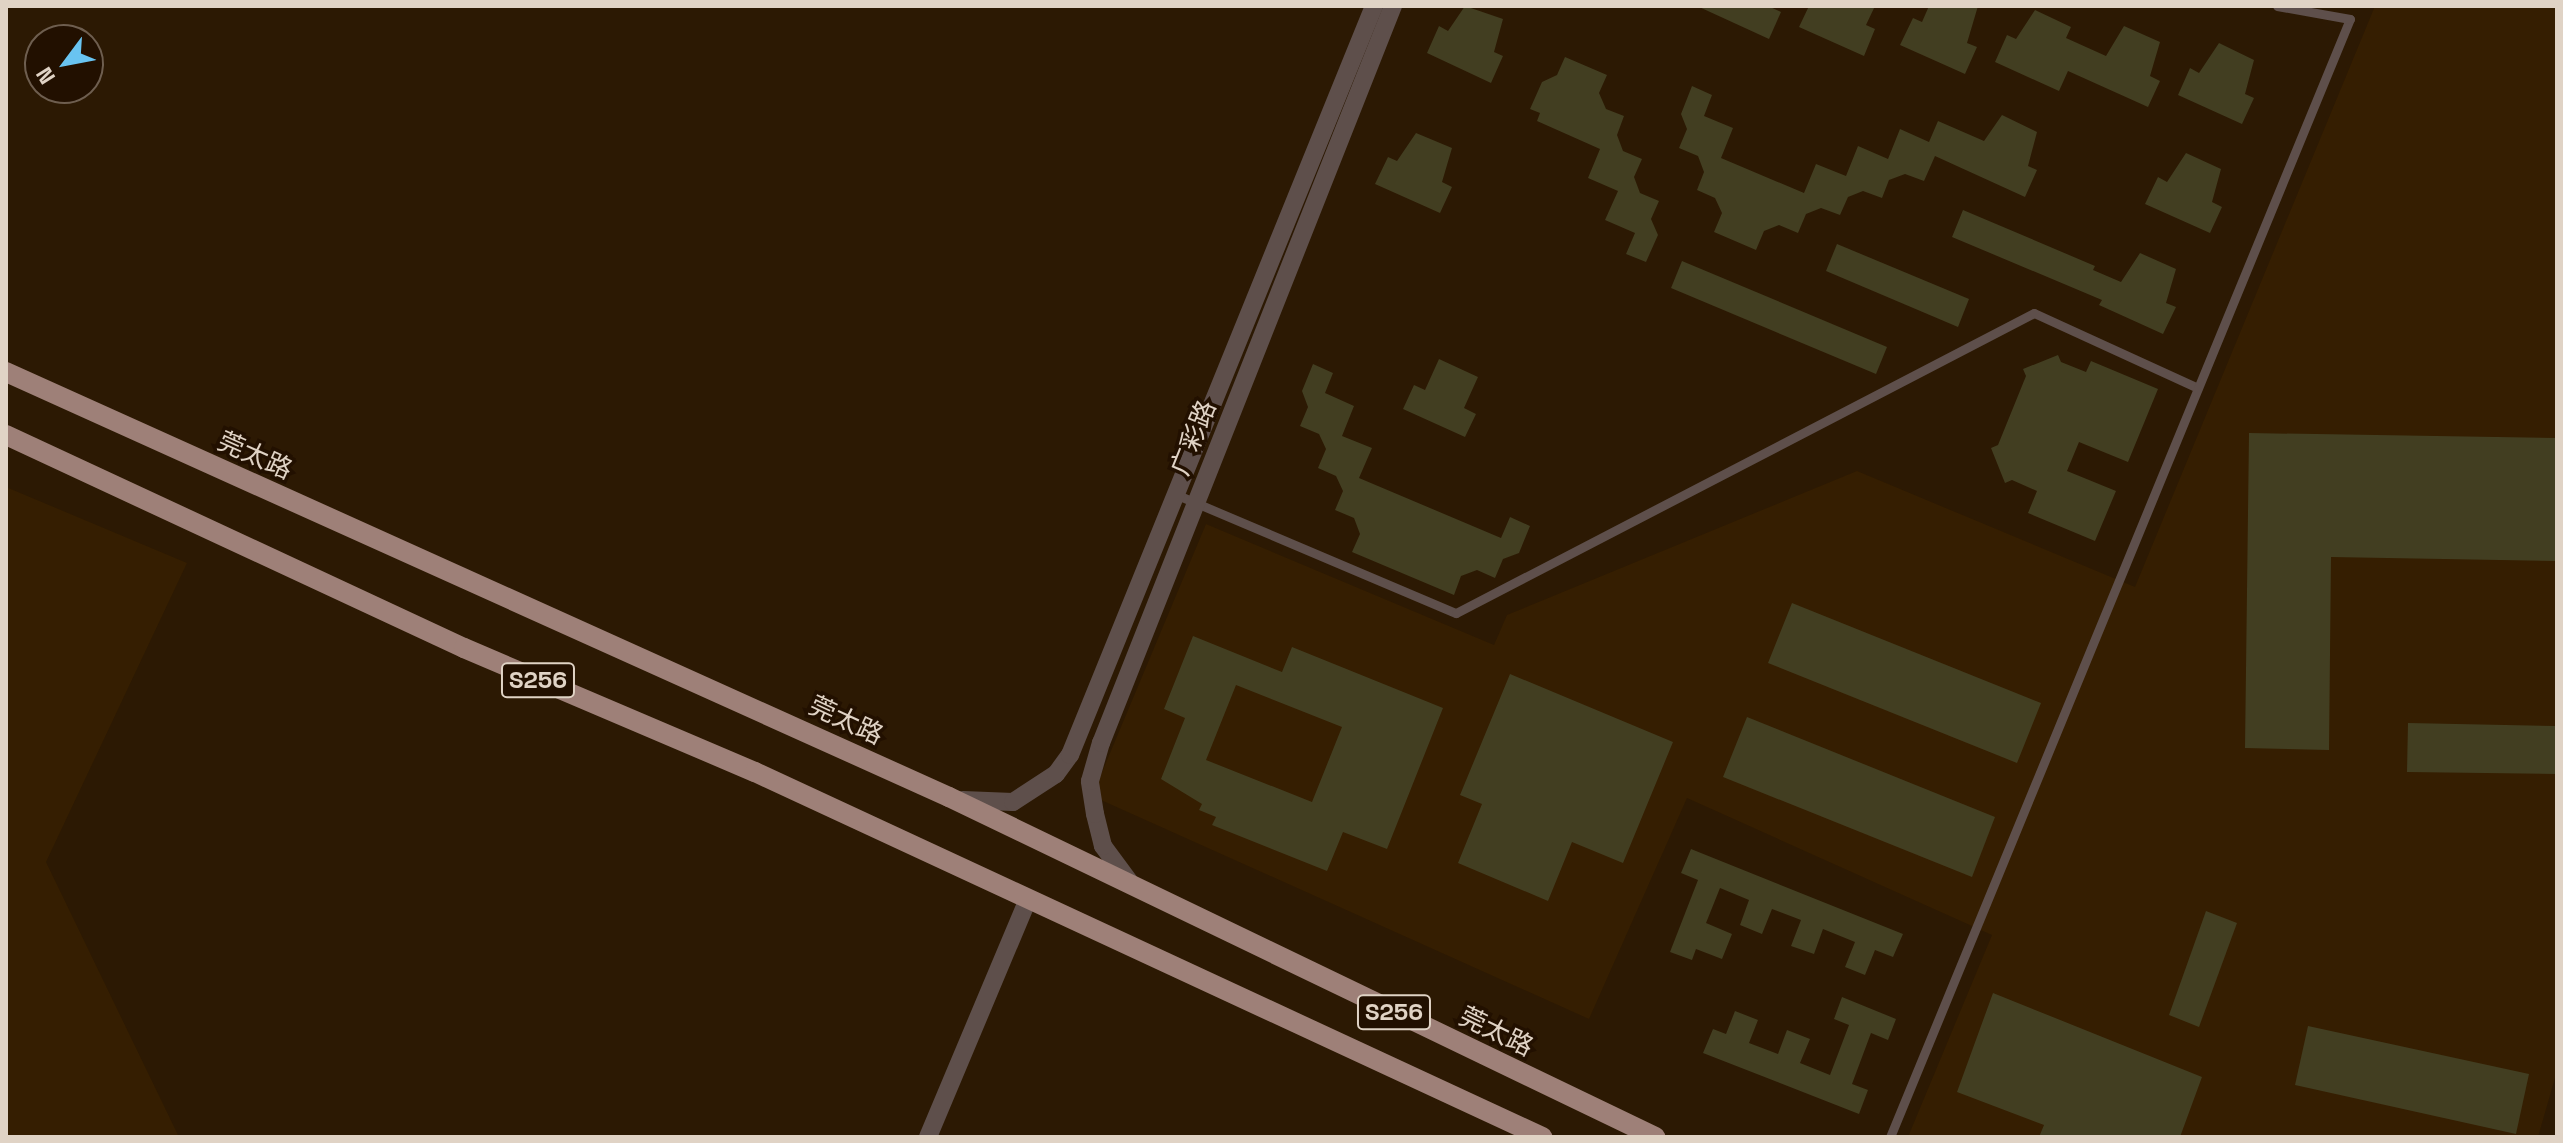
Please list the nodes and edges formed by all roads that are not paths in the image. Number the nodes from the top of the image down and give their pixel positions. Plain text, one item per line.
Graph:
1 (1374, 6) edge
2 (1393, 6) edge
3 (2277, 6) edge
4 (6, 372) edge
5 (2198, 388) junction
6 (6, 435) edge
7 (1175, 494) junction
8 (1196, 503) junction
9 (949, 797) junction
10 (1134, 886) junction
11 (1027, 901) junction
12 (928, 1137) edge
13 (1542, 1137) edge
14 (1655, 1137) edge
15 (1890, 1137) edge

1 - 7 street, 广彩路
2 - 8 street, 广彩路
3 - 5 lane
4 - 9 main road, 莞太路 / S256
5 - 8 lane
5 - 15 lane
6 - 11 main road, S256
7 - 8 lane
7 - 9 street, 广彩路
8 - 10 street, 广彩路
9 - 10 main road, 莞太路 / S256
10 - 14 main road, 莞太路 / S256
11 - 12 street
11 - 13 main road, S256

